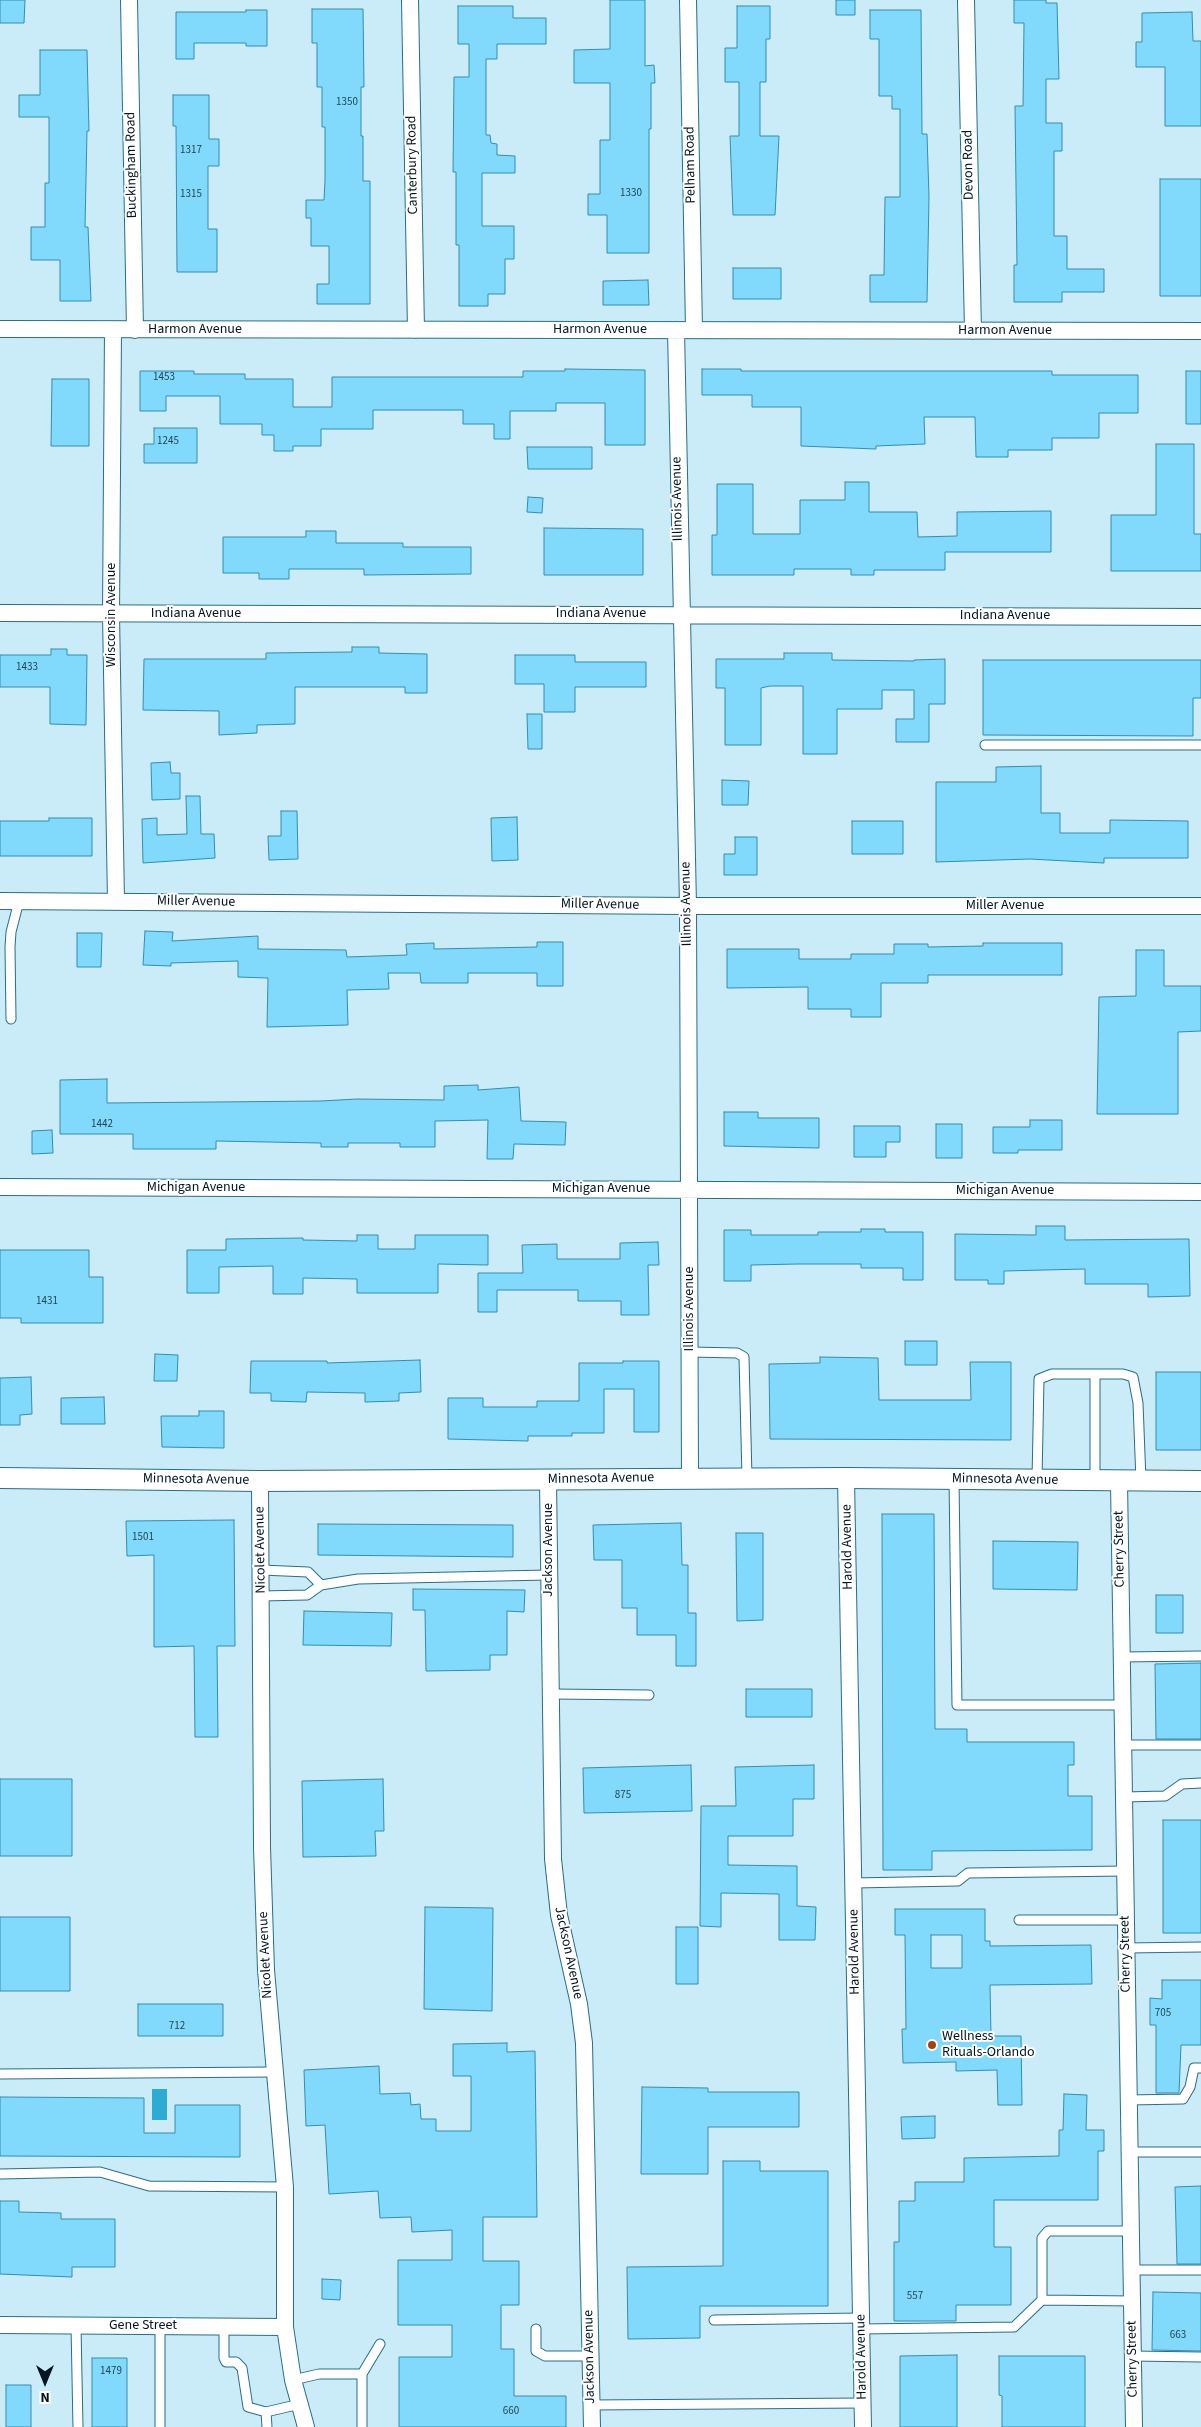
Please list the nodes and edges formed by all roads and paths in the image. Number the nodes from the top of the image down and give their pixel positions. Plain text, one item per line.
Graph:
1 (128, 0) edge
2 (410, 0) edge
3 (688, 0) edge
4 (966, 0) edge
5 (0, 329) edge
6 (113, 330) junction
7 (135, 330) junction
8 (416, 330) junction
9 (676, 330) junction
10 (694, 330) junction
11 (973, 331) junction
12 (1201, 331) edge
13 (0, 613) edge
14 (111, 614) junction
15 (680, 614) junction
16 (1201, 617) edge
17 (985, 745) dead end
18 (1201, 745) edge
19 (0, 901) edge
20 (19, 901) junction
21 (116, 901) junction
22 (688, 906) junction
23 (1201, 906) edge
24 (11, 1019) dead end
25 (0, 1187) edge
26 (689, 1189) junction
27 (1201, 1192) edge
28 (690, 1352) junction
29 (1095, 1374) junction
30 (0, 1478) edge
31 (690, 1478) junction
32 (747, 1478) junction
33 (846, 1478) junction
34 (954, 1479) junction
35 (260, 1480) junction
36 (548, 1480) junction
37 (1037, 1480) junction
38 (1201, 1480) edge
39 (1095, 1481) junction
40 (1141, 1481) junction
41 (1119, 1482) junction
42 (261, 1570) junction
43 (548, 1575) junction
44 (321, 1585) junction
45 (261, 1596) junction
46 (1201, 1656) edge
47 (1122, 1657) junction
48 (551, 1694) junction
49 (650, 1695) dead end
50 (1122, 1706) junction
51 (1123, 1745) junction
52 (1201, 1745) edge
53 (1201, 1783) edge
54 (1124, 1798) junction
55 (1125, 1871) junction
56 (854, 1884) junction
57 (1019, 1920) dead end
58 (1126, 1920) junction
59 (1201, 1947) edge
60 (1126, 1948) junction
61 (1201, 2068) edge
62 (274, 2072) junction
63 (0, 2074) edge
64 (1128, 2100) junction
65 (1129, 2152) junction
66 (1201, 2152) edge
67 (0, 2174) edge
68 (285, 2187) junction
69 (1130, 2231) junction
70 (1131, 2270) junction
71 (1201, 2270) edge
72 (1042, 2300) junction
73 (1132, 2301) junction
74 (714, 2320) dead end
75 (861, 2324) junction
76 (0, 2325) edge
77 (76, 2326) junction
78 (160, 2326) junction
79 (224, 2327) junction
80 (285, 2327) junction
81 (536, 2329) dead end
82 (380, 2344) dead end
83 (590, 2356) junction
84 (1132, 2356) junction
85 (1201, 2357) edge
86 (362, 2374) junction
87 (293, 2380) junction
88 (863, 2403) junction
89 (300, 2404) junction
90 (592, 2405) junction
91 (266, 2412) junction
92 (78, 2427) edge
93 (160, 2427) edge
94 (267, 2427) edge
95 (306, 2427) edge
96 (362, 2427) edge
97 (592, 2427) edge
98 (863, 2427) edge
99 (1134, 2427) edge

1 - 7 street, Buckingham Road
2 - 8 street, Canterbury Road
3 - 10 street, Pelham Road
4 - 11 street, Devon Road
5 - 6 street, Harmon Avenue
6 - 7 street, Harmon Avenue
6 - 14 street, Wisconsin Avenue
7 - 8 street, Harmon Avenue
8 - 9 street, Harmon Avenue
9 - 10 street, Harmon Avenue
9 - 15 street, Illinois Avenue
10 - 11 street, Harmon Avenue
11 - 12 street, Harmon Avenue
13 - 14 street, Indiana Avenue
14 - 15 street, Indiana Avenue
14 - 21 street, Wisconsin Avenue
15 - 16 street, Indiana Avenue
15 - 22 street, Illinois Avenue
17 - 18 lane
19 - 20 street, Miller Avenue
20 - 21 street, Miller Avenue
20 - 24 lane
21 - 22 street, Miller Avenue
22 - 23 street, Miller Avenue
22 - 26 street, Illinois Avenue
25 - 26 street, Michigan Avenue
26 - 27 street, Michigan Avenue
26 - 28 street, Illinois Avenue
28 - 31 street, Illinois Avenue
28 - 32 lane
29 - 37 lane
29 - 39 lane
29 - 40 lane
30 - 35 street, Minnesota Avenue
31 - 32 street, Minnesota Avenue
31 - 36 street, Minnesota Avenue
32 - 33 street, Minnesota Avenue
33 - 34 street, Minnesota Avenue
33 - 56 street, Harold Avenue
34 - 37 street, Minnesota Avenue
34 - 50 lane
35 - 36 street, Minnesota Avenue
35 - 42 street, Nicolet Avenue
36 - 43 street, Jackson Avenue
37 - 39 street, Minnesota Avenue
38 - 40 street, Minnesota Avenue
39 - 41 street, Minnesota Avenue
40 - 41 street, Minnesota Avenue
41 - 47 street, Cherry Street
42 - 44 lane
42 - 45 street, Nicolet Avenue
43 - 44 lane
43 - 48 street, Jackson Avenue
44 - 45 lane
45 - 62 street, Nicolet Avenue
46 - 47 lane
47 - 50 street, Cherry Street
48 - 49 lane
48 - 83 street, Jackson Avenue
50 - 51 street, Cherry Street
51 - 52 lane
51 - 54 street, Cherry Street
53 - 54 lane
54 - 55 street, Cherry Street
55 - 56 lane
55 - 58 street, Cherry Street
56 - 75 street, Harold Avenue
57 - 58 lane
58 - 60 street, Cherry Street
59 - 60 lane
60 - 64 street, Cherry Street
61 - 64 lane
62 - 63 lane
62 - 68 street, Nicolet Avenue
64 - 65 street, Cherry Street
65 - 66 lane
65 - 69 street, Cherry Street
67 - 68 lane
68 - 80 street, Nicolet Avenue
69 - 70 street, Cherry Street
69 - 72 lane
70 - 71 lane
70 - 73 street, Cherry Street
72 - 73 lane
72 - 75 lane
73 - 84 street, Cherry Street
74 - 75 lane
75 - 88 street, Harold Avenue
76 - 77 street, Gene Street
77 - 78 street, Gene Street
77 - 92 lane
78 - 79 street, Gene Street
78 - 93 lane
79 - 80 street, Gene Street
79 - 91 lane
80 - 87 street, Nicolet Avenue
81 - 83 lane
82 - 86 lane
83 - 90 street, Jackson Avenue
84 - 85 lane
84 - 99 street, Cherry Street
86 - 87 lane
86 - 96 lane
87 - 89 street, Nicolet Avenue
88 - 90 lane
88 - 98 street, Harold Avenue
89 - 91 lane
89 - 95 street, Nicolet Avenue
90 - 97 street, Jackson Avenue
91 - 94 lane

